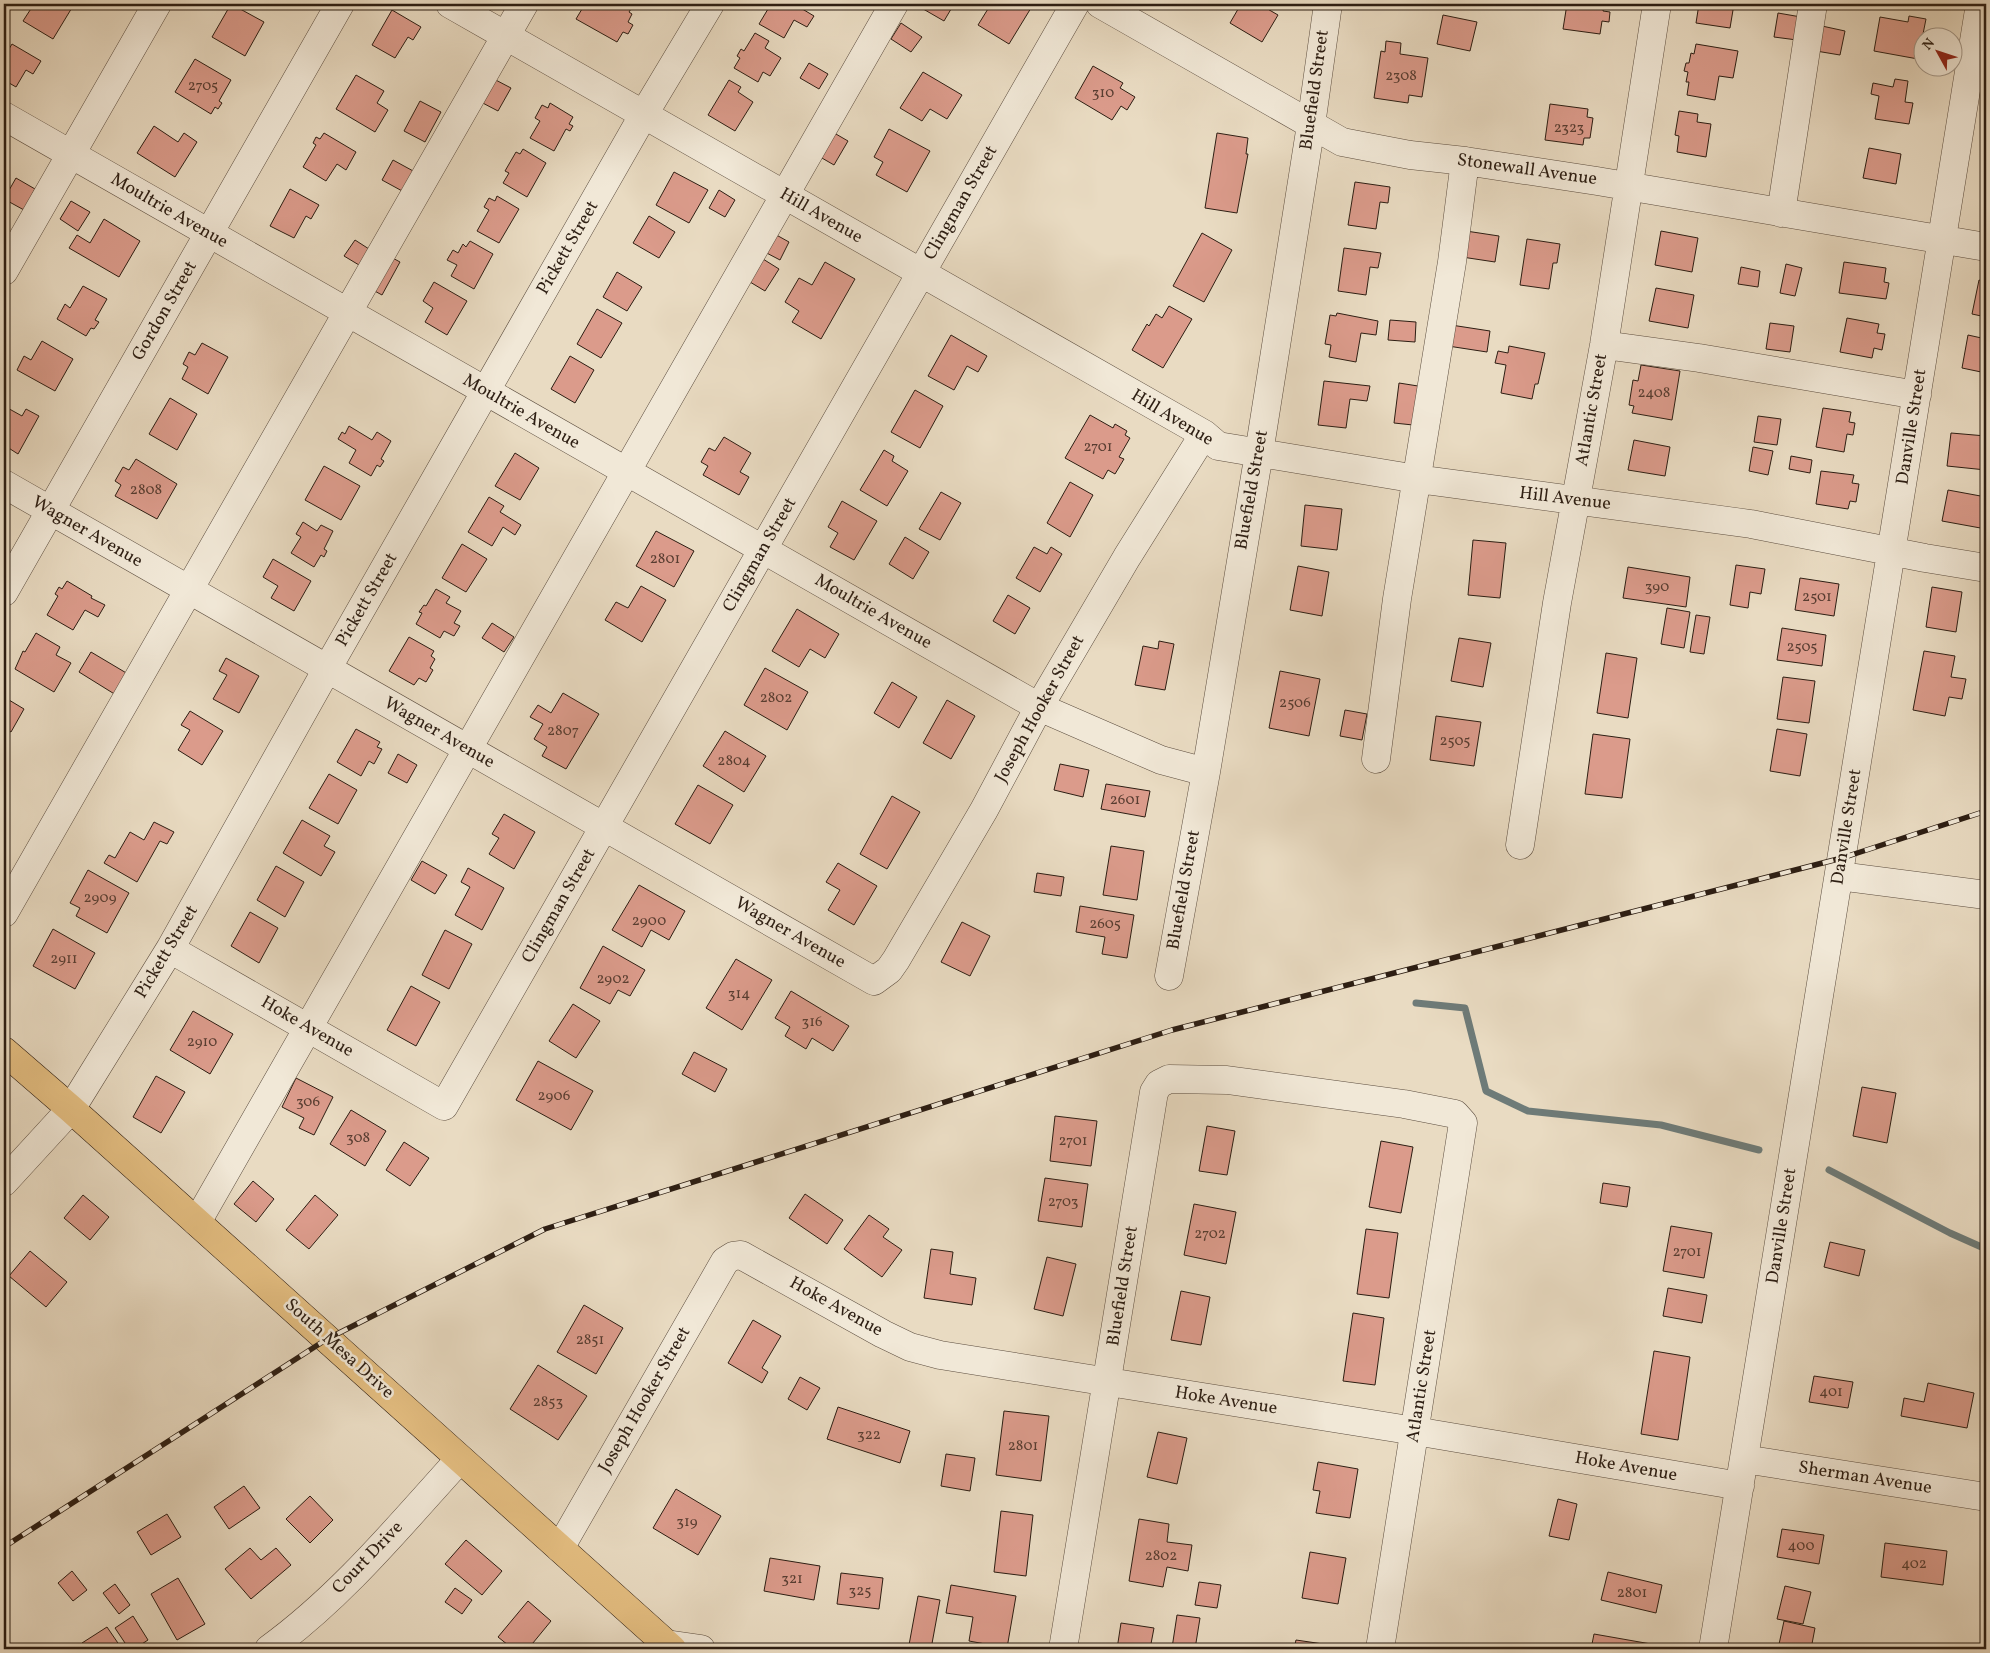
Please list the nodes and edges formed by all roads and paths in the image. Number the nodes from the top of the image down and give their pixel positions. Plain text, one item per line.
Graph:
1 (156, 4) edge
2 (340, 4) edge
3 (450, 4) edge
4 (524, 4) edge
5 (710, 4) edge
6 (894, 4) edge
7 (1075, 4) edge
8 (1100, 4) edge
9 (1328, 4) edge
10 (1657, 4) edge
11 (1813, 4) edge
12 (1980, 4) edge
13 (506, 36) junction
14 (644, 114) junction
15 (4, 116) edge
16 (1311, 125) junction
17 (70, 154) junction
18 (1465, 161) junction
19 (1629, 186) junction
20 (785, 195) junction
21 (1781, 213) junction
22 (209, 234) junction
23 (1942, 240) junction
24 (1986, 247) edge
25 (4, 271) edge
26 (921, 273) junction
27 (348, 313) junction
28 (1604, 345) junction
29 (486, 392) junction
30 (1917, 395) junction
31 (1204, 434) junction
32 (1258, 453) junction
33 (626, 472) junction
34 (1417, 479) junction
35 (4, 484) edge
36 (1576, 501) junction
37 (50, 511) junction
38 (763, 550) junction
39 (1892, 551) junction
40 (1986, 568) edge
41 (189, 590) junction
42 (4, 592) edge
43 (327, 669) junction
44 (1039, 707) junction
45 (468, 749) junction
46 (1376, 759) dead end
47 (1206, 772) junction
48 (604, 827) junction
49 (1520, 845) dead end
50 (1839, 876) junction
51 (1986, 895) edge
52 (4, 913) edge
53 (170, 949) junction
54 (1169, 976) dead end
55 (874, 981) joint
56 (308, 1028) junction
57 (4, 1051) edge
58 (444, 1106) joint
59 (71, 1109) junction
60 (1463, 1124) joint
61 (4, 1182) edge
62 (197, 1222) junction
63 (733, 1256) joint
64 (1107, 1382) junction
65 (1415, 1431) junction
66 (460, 1458) junction
67 (1744, 1459) junction
68 (1740, 1486) junction
69 (1986, 1498) edge
70 (560, 1548) junction
71 (669, 1647) edge
72 (269, 1649) edge
73 (701, 1649) edge
74 (1064, 1649) edge
75 (1380, 1649) edge
76 (1713, 1649) edge

1 - 17 street
2 - 22 street, Gordon Street
3 - 13 street, Hill Avenue
4 - 13 street
5 - 14 street, Pickett Street
6 - 20 street
7 - 26 street, Clingman Street
8 - 16 street, Stonewall Avenue
9 - 16 street, Bluefield Street
10 - 19 street, Atlantic Street
11 - 21 street
12 - 23 street, Danville Street
13 - 14 street, Hill Avenue
13 - 27 street
14 - 20 street, Hill Avenue
14 - 29 street, Pickett Street
15 - 17 street, Moultrie Avenue
16 - 18 street, Stonewall Avenue
16 - 32 street, Bluefield Street
17 - 22 street, Moultrie Avenue
17 - 25 street
18 - 19 street, Stonewall Avenue
18 - 34 street
19 - 21 street, Stonewall Avenue
19 - 28 street, Atlantic Street
20 - 26 street, Hill Avenue
20 - 33 street
21 - 23 street, Stonewall Avenue
22 - 27 street, Moultrie Avenue
22 - 37 street, Gordon Street
23 - 24 street, Stonewall Avenue
23 - 30 street, Danville Street
26 - 31 street, Hill Avenue
26 - 38 street, Clingman Street
27 - 29 street, Moultrie Avenue
27 - 41 street
28 - 30 street
28 - 36 street, Atlantic Street
29 - 33 street, Moultrie Avenue
29 - 43 street, Pickett Street
30 - 39 street, Danville Street
31 - 32 street, Hill Avenue
31 - 44 street, Joseph Hooker Street
32 - 34 street, Hill Avenue
32 - 47 street, Bluefield Street
33 - 38 street, Moultrie Avenue
33 - 45 street
34 - 36 street, Hill Avenue
34 - 46 street
35 - 37 street, Wagner Avenue
36 - 39 street, Hill Avenue
36 - 49 street, Atlantic Street
37 - 41 street, Wagner Avenue
37 - 42 street, Gordon Street
38 - 44 street, Moultrie Avenue
38 - 48 street, Clingman Street
39 - 40 street, Hill Avenue
39 - 50 street, Danville Street
41 - 43 street, Wagner Avenue
41 - 52 street
43 - 45 street, Wagner Avenue
43 - 53 street, Pickett Street
44 - 47 street, Moultrie Avenue
44 - 55 street, Joseph Hooker Street
45 - 48 street, Wagner Avenue
45 - 56 street
47 - 54 street, Bluefield Street
48 - 55 street, Wagner Avenue
48 - 58 street, Clingman Street
50 - 51 street
50 - 67 street, Danville Street
53 - 56 street, Hoke Avenue
53 - 59 street, Pickett Street
56 - 58 street, Hoke Avenue
56 - 62 street
57 - 59 main road, South Mesa Drive
59 - 61 street, Pickett Street
59 - 62 main road, South Mesa Drive
60 - 64 street, Bluefield Street
60 - 65 street, Atlantic Street
62 - 66 main road, South Mesa Drive
63 - 64 street, Hoke Avenue
63 - 70 street, Joseph Hooker Street
64 - 65 street, Hoke Avenue
64 - 74 street, Bluefield Street
65 - 68 street, Hoke Avenue
65 - 75 street, Atlantic Street
66 - 70 main road, South Mesa Drive
66 - 72 street, Court Drive
67 - 68 street, Danville Street
67 - 69 street, Sherman Avenue
68 - 76 street, Danville Street
70 - 71 main road, South Mesa Drive
71 - 73 street

